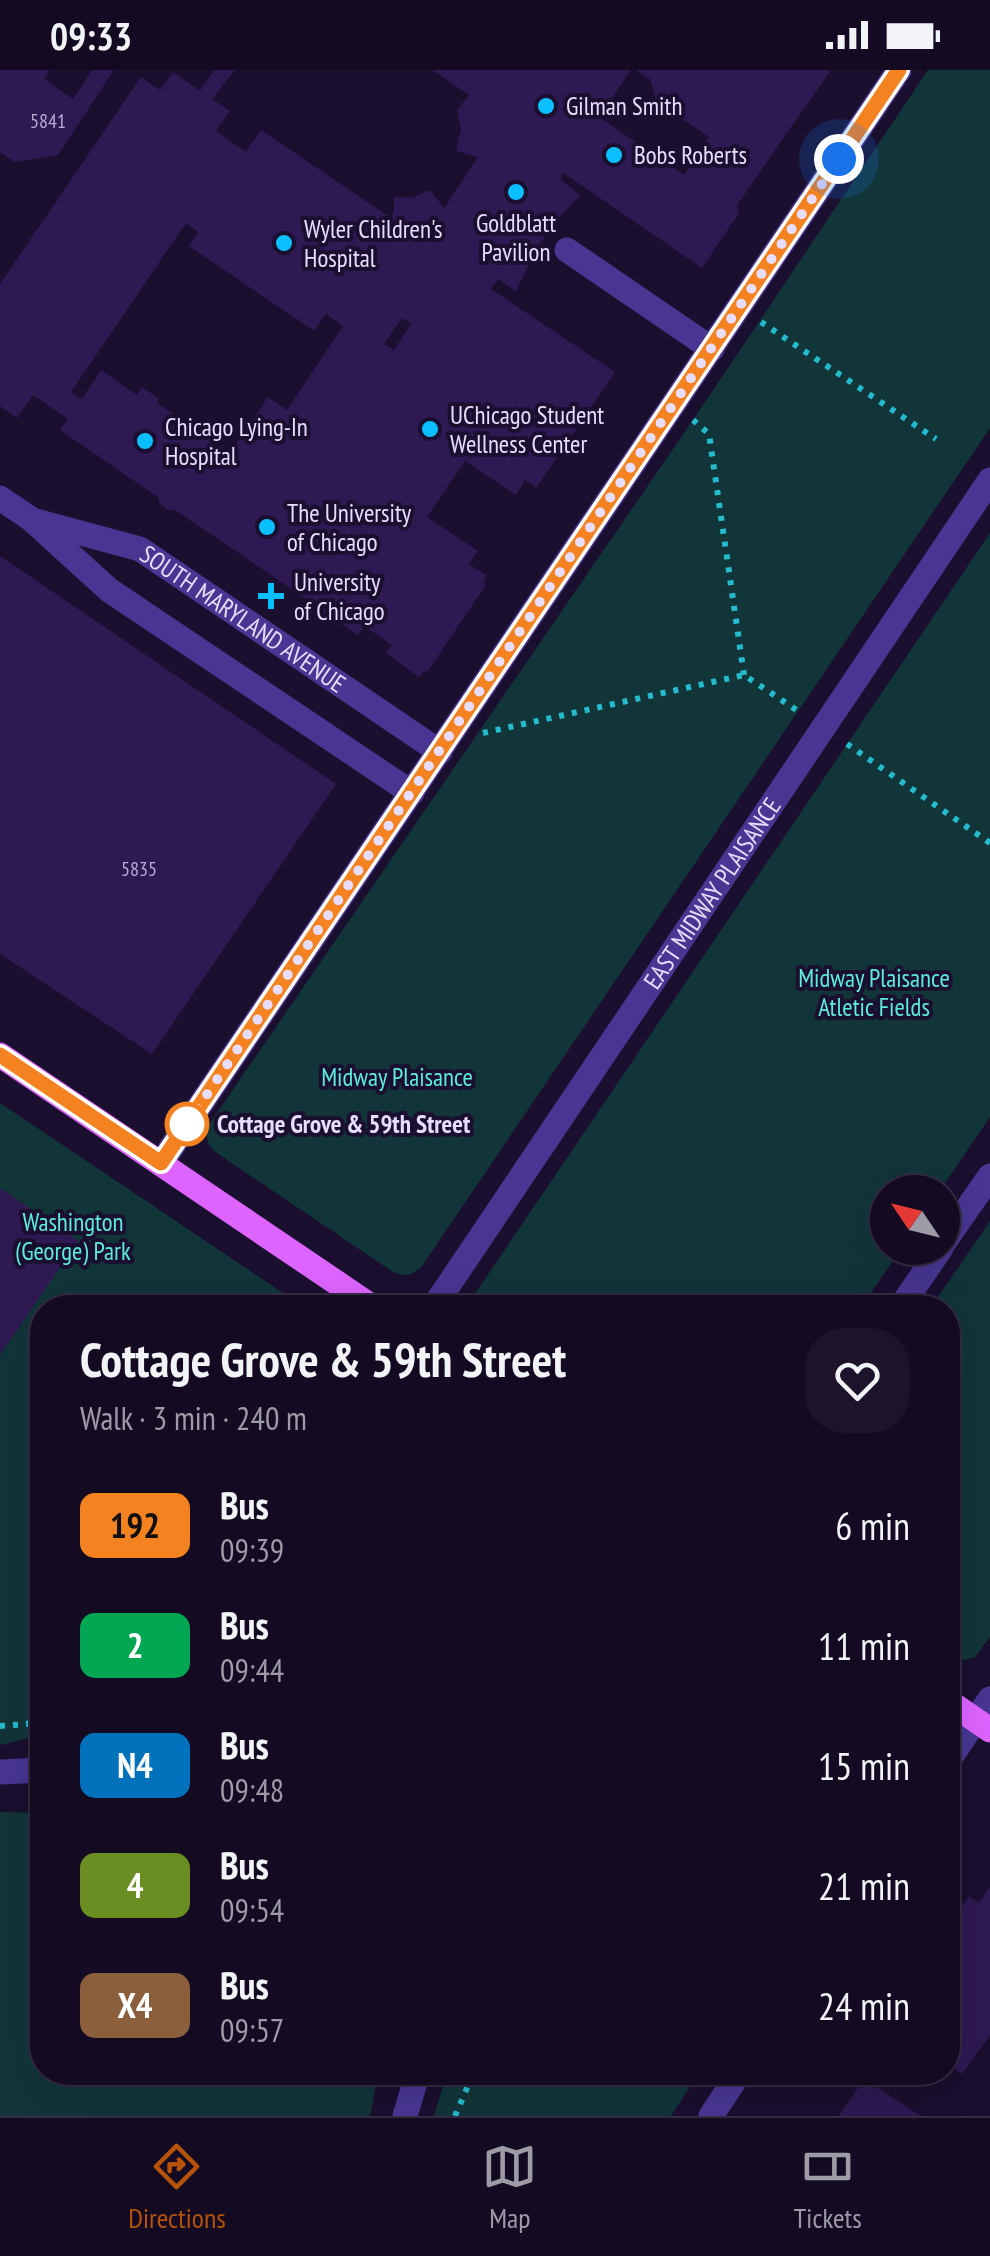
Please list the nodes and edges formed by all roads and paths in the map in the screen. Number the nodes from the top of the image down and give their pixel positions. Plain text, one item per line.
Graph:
1 (899, 70) edge
2 (566, 250) dead end
3 (760, 321) dead end
4 (712, 348) junction
5 (692, 420) dead end
6 (936, 439) dead end
7 (990, 480) edge
8 (0, 498) edge
9 (31, 519) junction
10 (744, 674) junction
11 (798, 711) dead end
12 (478, 730) dead end
13 (847, 744) dead end
14 (440, 752) junction
15 (412, 793) junction
16 (990, 843) edge
17 (0, 1055) edge
18 (161, 1163) junction
19 (990, 1176) edge
20 (960, 1220) edge
21 (929, 1265) edge
22 (355, 1295) edge
23 (441, 1295) edge
24 (909, 1295) edge
25 (960, 1705) edge
26 (985, 1716) edge
27 (30, 1722) edge
28 (0, 1726) edge
29 (960, 1746) edge
30 (30, 1771) edge
31 (0, 1772) edge
32 (414, 2085) edge
33 (468, 2085) edge
34 (731, 2085) edge
35 (405, 2116) edge
36 (455, 2116) edge
37 (711, 2116) edge

1 - 4 street
2 - 4 street
3 - 6 path
4 - 14 street
5 - 10 path
7 - 23 street, EAST MIDWAY PLAISANCE
8 - 9 street, SOUTH MARYLAND AVENUE
9 - 14 street, SOUTH MARYLAND AVENUE
9 - 15 street, SOUTH MARYLAND AVENUE
10 - 11 path
10 - 12 path
13 - 16 path
14 - 15 street
15 - 18 street
17 - 18 main road
18 - 22 main road
19 - 20 street
21 - 24 street
25 - 26 main road
26 - 29 street
27 - 28 path
30 - 31 street
32 - 35 street
33 - 36 path
34 - 37 street

